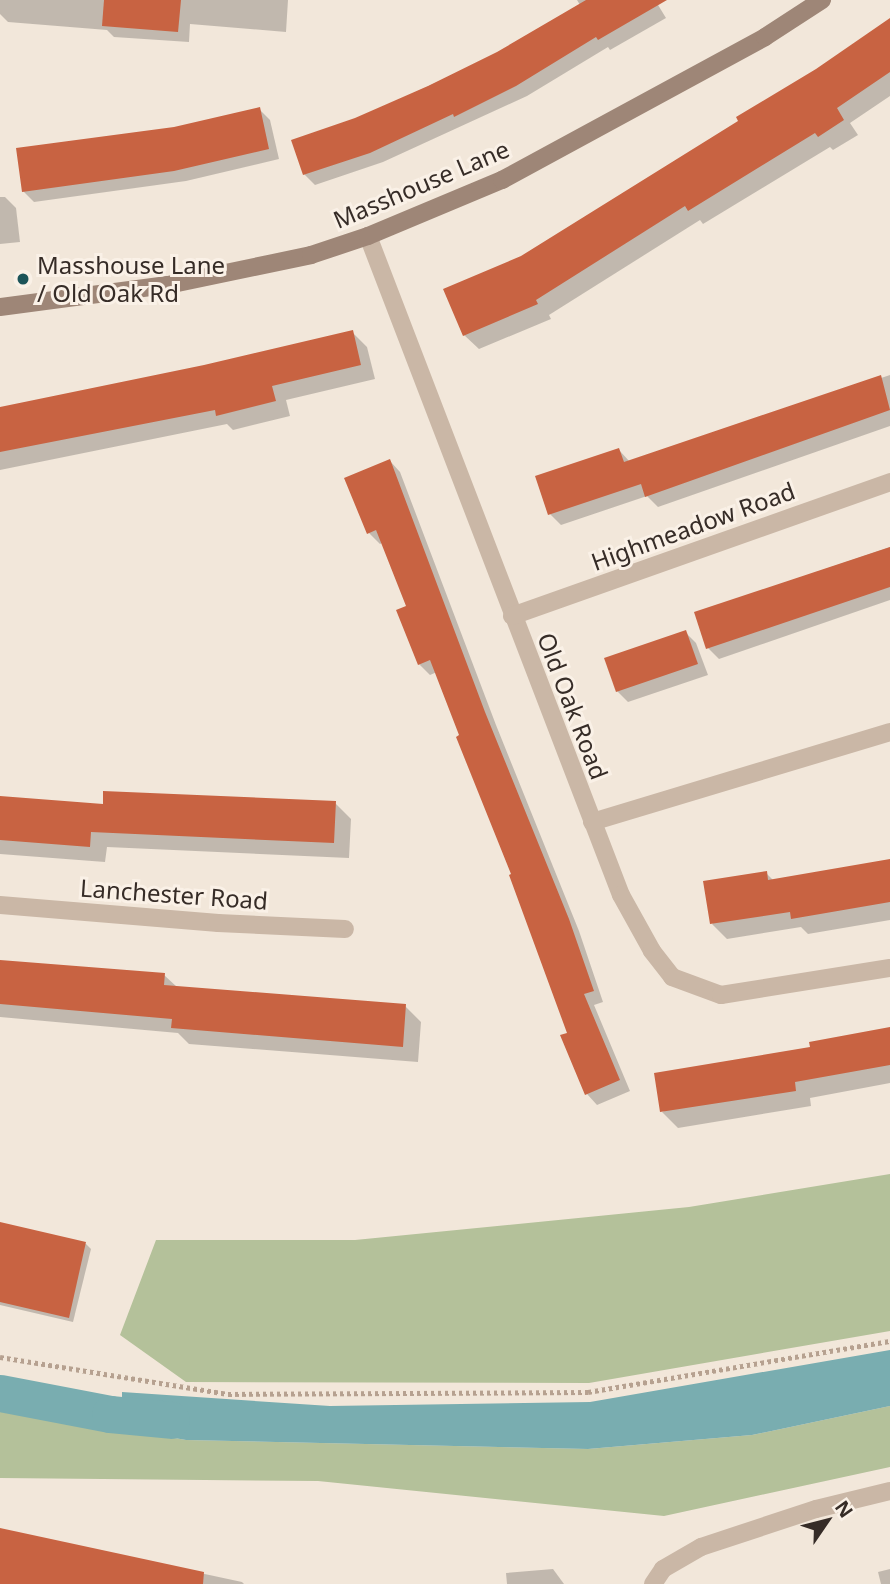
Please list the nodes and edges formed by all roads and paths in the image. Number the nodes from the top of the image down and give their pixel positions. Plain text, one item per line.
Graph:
1 (822, 0) edge
2 (368, 236) junction
3 (0, 307) edge
4 (890, 482) edge
5 (512, 617) junction
6 (890, 733) edge
7 (592, 822) junction
8 (0, 905) edge
9 (345, 929) dead end
10 (890, 968) edge
11 (890, 1341) edge
12 (0, 1357) edge
13 (890, 1491) edge
14 (653, 1584) edge

1 - 2 street, Masshouse Lane
2 - 3 street, Masshouse Lane
2 - 5 street, Old Oak Road
4 - 5 street, Highmeadow Road
5 - 7 street, Old Oak Road
6 - 7 street
7 - 10 street, Old Oak Road
8 - 9 street, Lanchester Road
11 - 12 path
13 - 14 street

